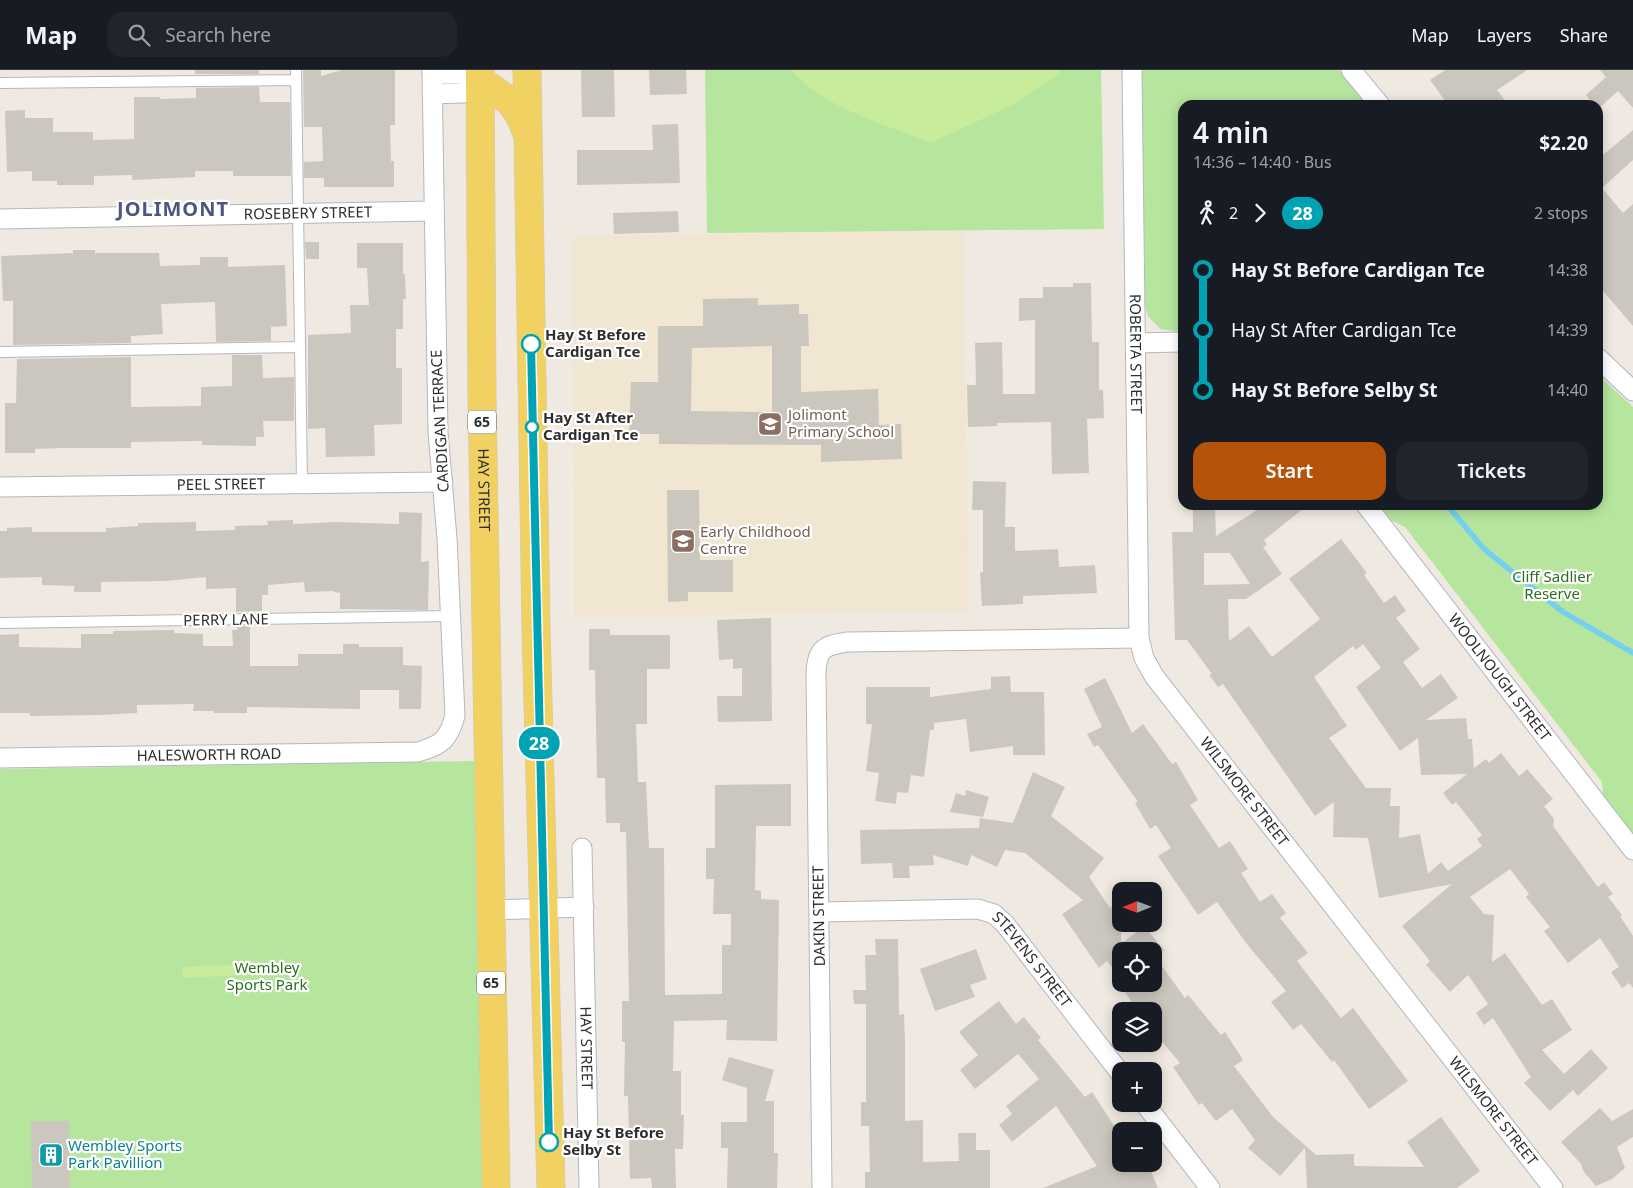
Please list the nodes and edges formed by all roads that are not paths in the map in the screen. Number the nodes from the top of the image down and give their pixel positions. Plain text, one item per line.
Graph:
1 (526, 70) edge
2 (1132, 70) edge
3 (1351, 70) edge
4 (432, 72) edge
5 (485, 74) edge
6 (296, 75) edge
7 (0, 83) edge
8 (432, 94) junction
9 (1376, 100) edge
10 (528, 140) junction
11 (434, 211) junction
12 (298, 214) junction
13 (0, 219) edge
14 (1178, 342) edge
15 (1136, 343) junction
16 (300, 347) junction
17 (0, 352) edge
18 (1603, 363) edge
19 (1633, 391) edge
20 (443, 482) junction
21 (302, 483) junction
22 (0, 487) edge
23 (1370, 510) edge
24 (452, 616) junction
25 (0, 623) edge
26 (1139, 638) junction
27 (418, 752) joint
28 (0, 758) edge
29 (582, 848) dead end
30 (1633, 850) edge
31 (584, 907) junction
32 (543, 908) junction
33 (490, 910) junction
34 (820, 912) junction
35 (1112, 1062) edge
36 (1151, 1112) edge
37 (496, 1188) edge
38 (551, 1188) edge
39 (589, 1188) edge
40 (822, 1188) edge
41 (1210, 1188) edge
42 (1553, 1188) edge

1 - 10 main road
2 - 15 street, ROBERTA STREET
3 - 9 street
4 - 5 street
4 - 8 street, CARDIGAN TERRACE
5 - 8 street
5 - 10 main road
5 - 33 main road, HAY STREET / 65
6 - 7 lane
6 - 12 lane
8 - 11 street, CARDIGAN TERRACE
10 - 32 main road
11 - 12 street, ROSEBERY STREET
11 - 20 street, CARDIGAN TERRACE
12 - 13 street, ROSEBERY STREET
12 - 16 lane
14 - 15 street
15 - 26 street, ROBERTA STREET
16 - 17 lane
16 - 21 lane
18 - 19 street
20 - 21 street, PEEL STREET
20 - 24 street, CARDIGAN TERRACE
21 - 22 street, PEEL STREET
23 - 30 street, WOOLNOUGH STREET
24 - 25 lane, PERRY LANE
24 - 27 street, CARDIGAN TERRACE
26 - 34 street, DAKIN STREET
26 - 42 street, WILSMORE STREET
27 - 28 street, HALESWORTH ROAD
29 - 31 street, HAY STREET
31 - 32 street
31 - 39 street, HAY STREET
32 - 33 street
32 - 38 main road
33 - 37 main road, HAY STREET / 65
34 - 35 street, STEVENS STREET
34 - 40 street, DAKIN STREET
36 - 41 street

